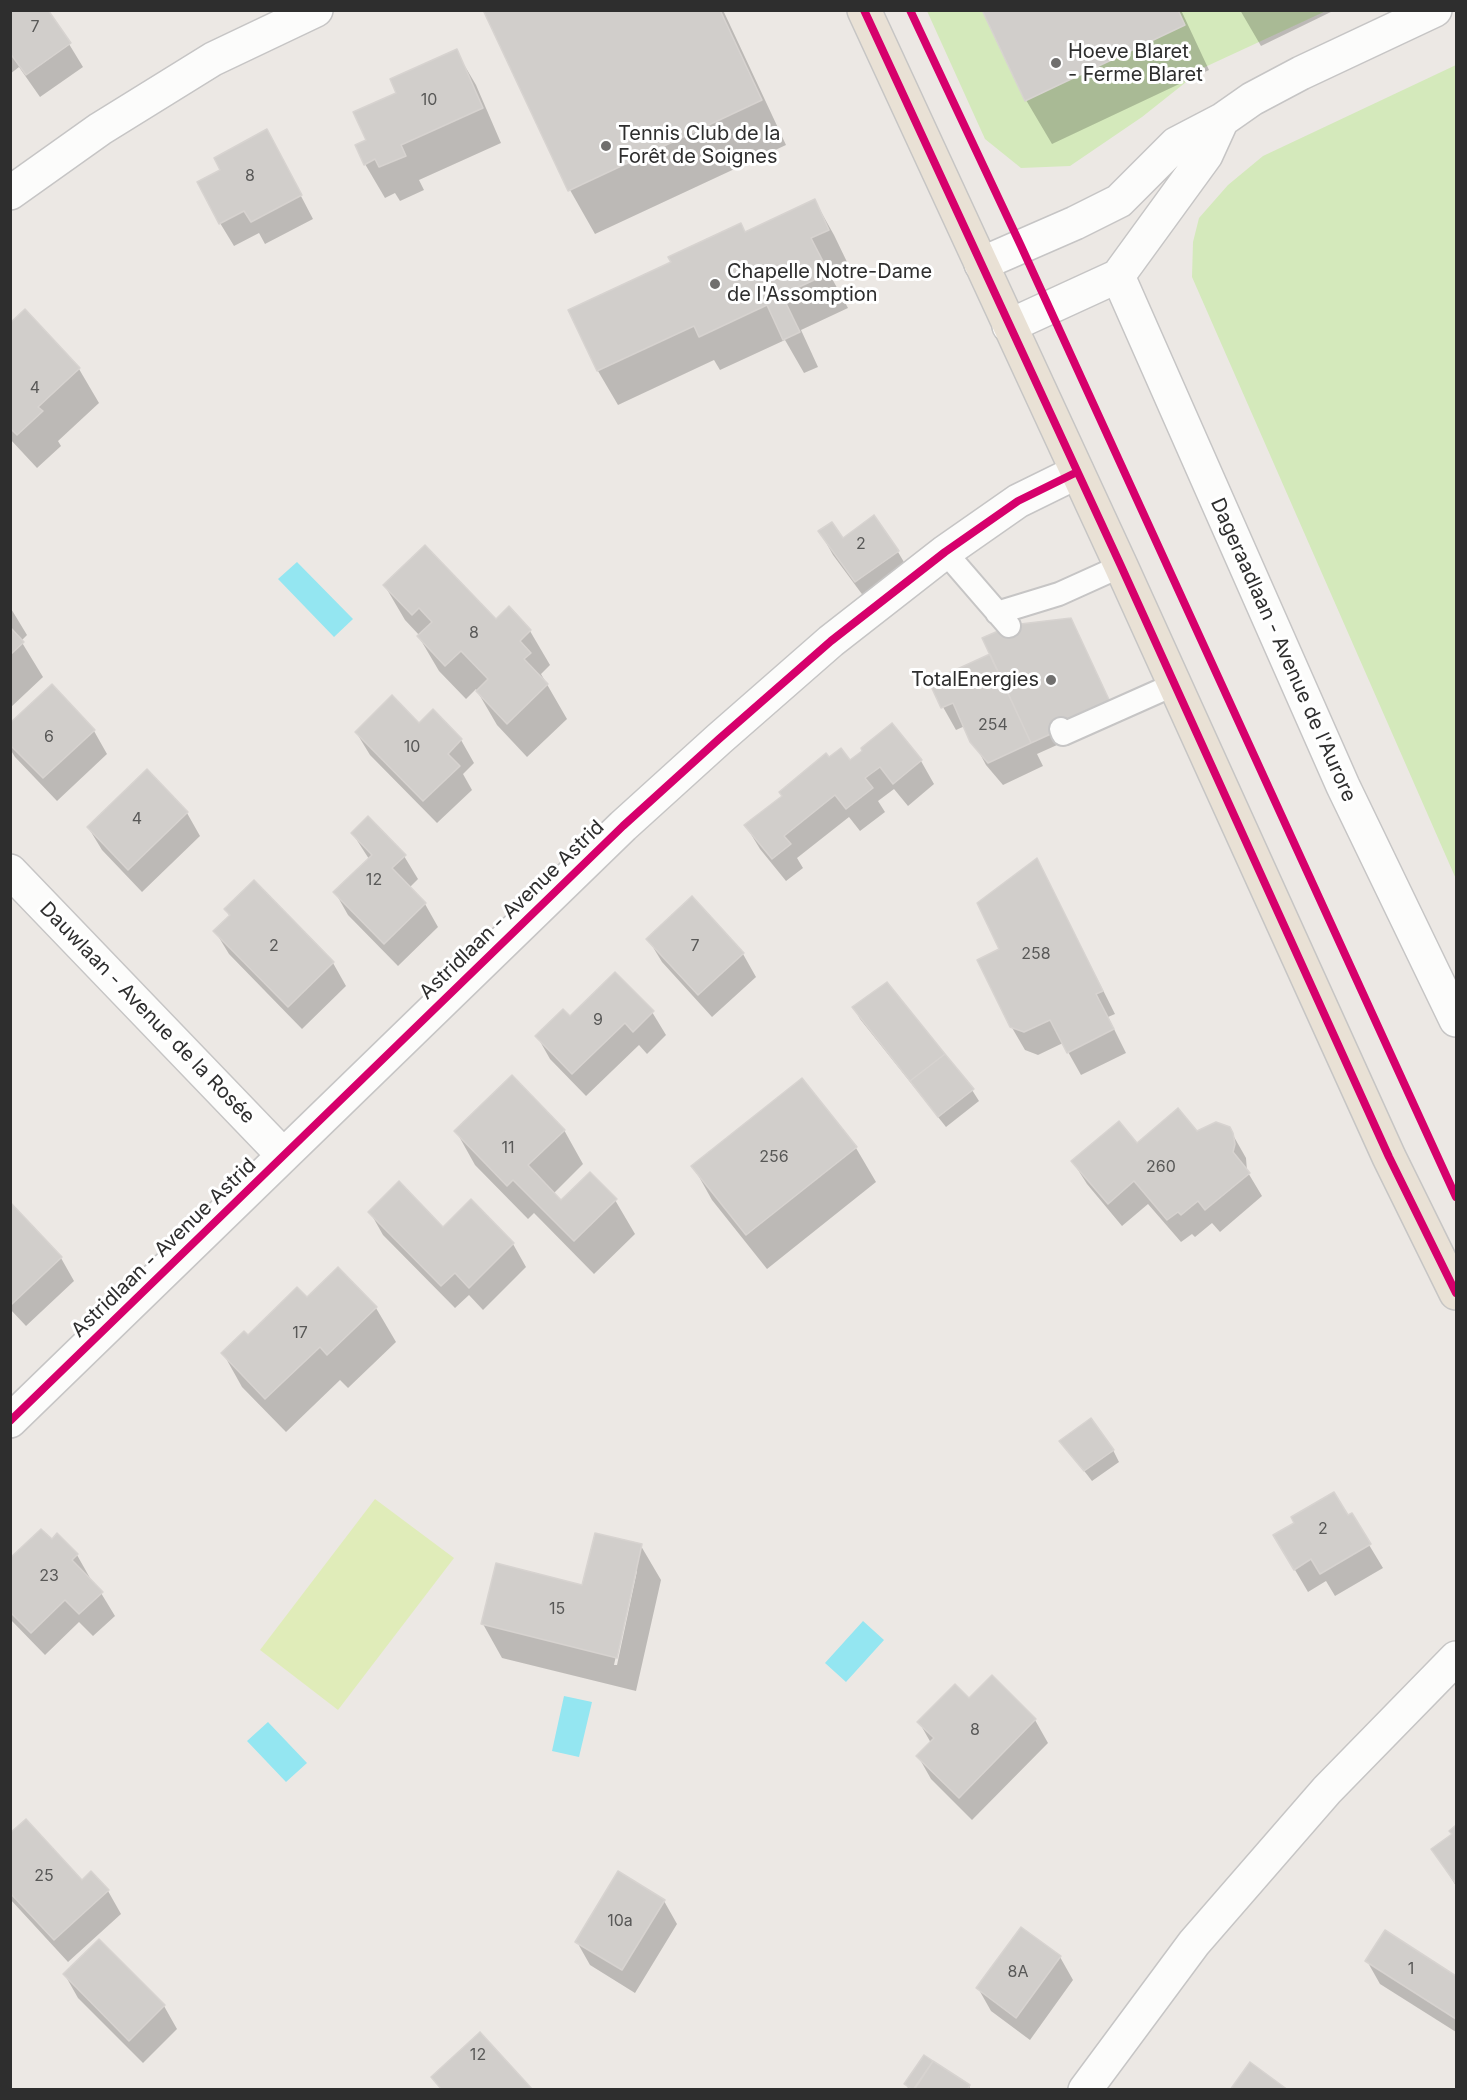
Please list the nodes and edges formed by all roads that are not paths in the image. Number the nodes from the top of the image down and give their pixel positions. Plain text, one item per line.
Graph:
1 (315, 10) edge
2 (864, 10) edge
3 (1436, 10) edge
4 (1222, 120) junction
5 (10, 193) edge
6 (981, 264) junction
7 (1118, 276) junction
8 (1009, 326) junction
9 (1077, 472) junction
10 (945, 552) junction
11 (1121, 566) junction
12 (1173, 685) junction
13 (1061, 729) dead end
14 (10, 871) edge
15 (1456, 1020) edge
16 (283, 1155) junction
17 (1456, 1293) edge
18 (10, 1421) edge
19 (1456, 1658) edge
20 (1085, 2090) edge

1 - 5 street
2 - 6 main road
3 - 4 street
4 - 6 street
4 - 7 street
6 - 8 main road
7 - 8 street
7 - 15 street, Dageraadlaan - Avenue de l'Aurore
8 - 9 main road
9 - 10 street, Astridlaan - Avenue Astrid
9 - 11 main road
10 - 11 lane
10 - 16 street, Astridlaan - Avenue Astrid
11 - 12 main road
12 - 13 lane
12 - 17 main road
14 - 16 street, Dauwlaan - Avenue de la Rosée
16 - 18 street, Astridlaan - Avenue Astrid
19 - 20 street

